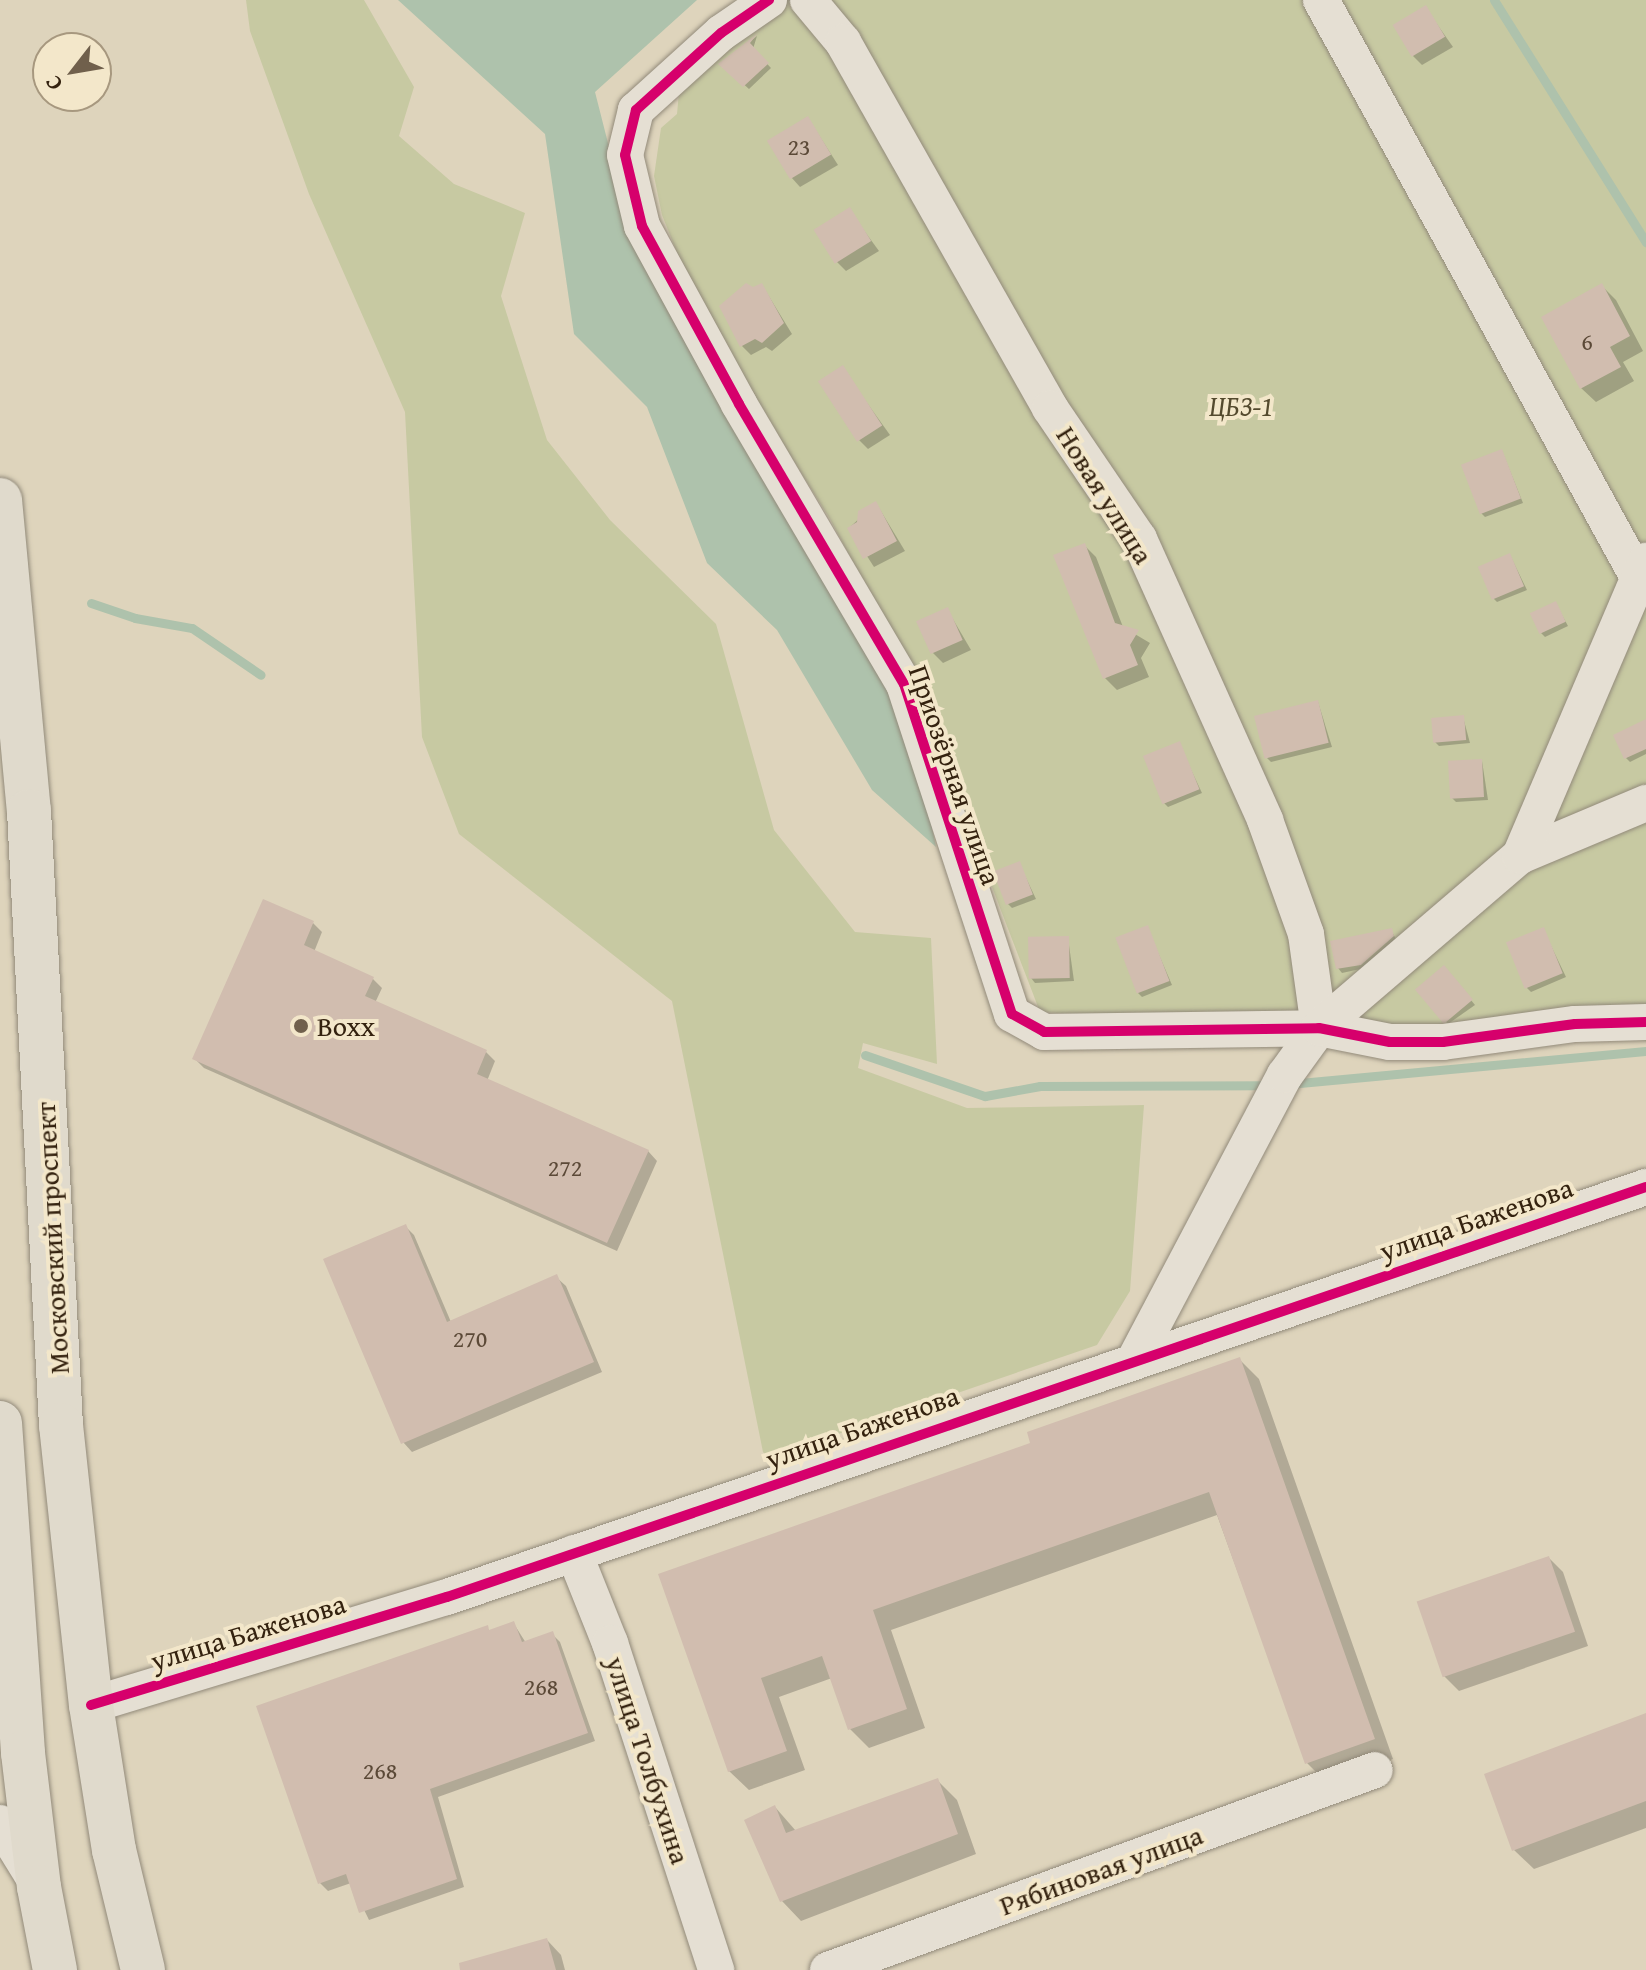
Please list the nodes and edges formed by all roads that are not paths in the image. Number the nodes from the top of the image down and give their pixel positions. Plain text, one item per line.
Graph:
1 (769, 0) edge
2 (808, 0) edge
3 (1321, 0) edge
4 (0, 500) edge
5 (1642, 569) edge
6 (1646, 803) edge
7 (1520, 856) junction
8 (1646, 1022) edge
9 (1319, 1028) junction
10 (1646, 1187) edge
11 (1134, 1361) junction
12 (0, 1423) edge
13 (61, 1425) junction
14 (0, 1430) edge
15 (70, 1502) junction
16 (3, 1510) junction
17 (574, 1553) junction
18 (13, 1632) junction
19 (91, 1705) junction
20 (0, 1706) edge
21 (1375, 1770) dead end
22 (0, 1823) edge
23 (39, 1887) junction
24 (55, 1970) edge
25 (143, 1970) edge
26 (716, 1970) edge
27 (828, 1970) edge

1 - 9 street, Приозёрная улица
2 - 9 street, Новая улица
3 - 5 street
4 - 13 main road, Московский проспект
5 - 7 street
6 - 7 street
7 - 9 street
8 - 9 street, Приозёрная улица
9 - 11 street
10 - 11 street, улица Баженова
11 - 17 street, улица Баженова
12 - 14 main road
13 - 14 main road
13 - 15 main road, Московский проспект
14 - 16 main road
15 - 16 main road
15 - 19 main road, Московский проспект
16 - 18 main road
17 - 19 street, улица Баженова
17 - 26 street, улица Толбухина
18 - 20 street
18 - 23 main road
19 - 25 main road, Московский проспект
21 - 27 street, Рябиновая улица
22 - 23 street
23 - 24 main road

